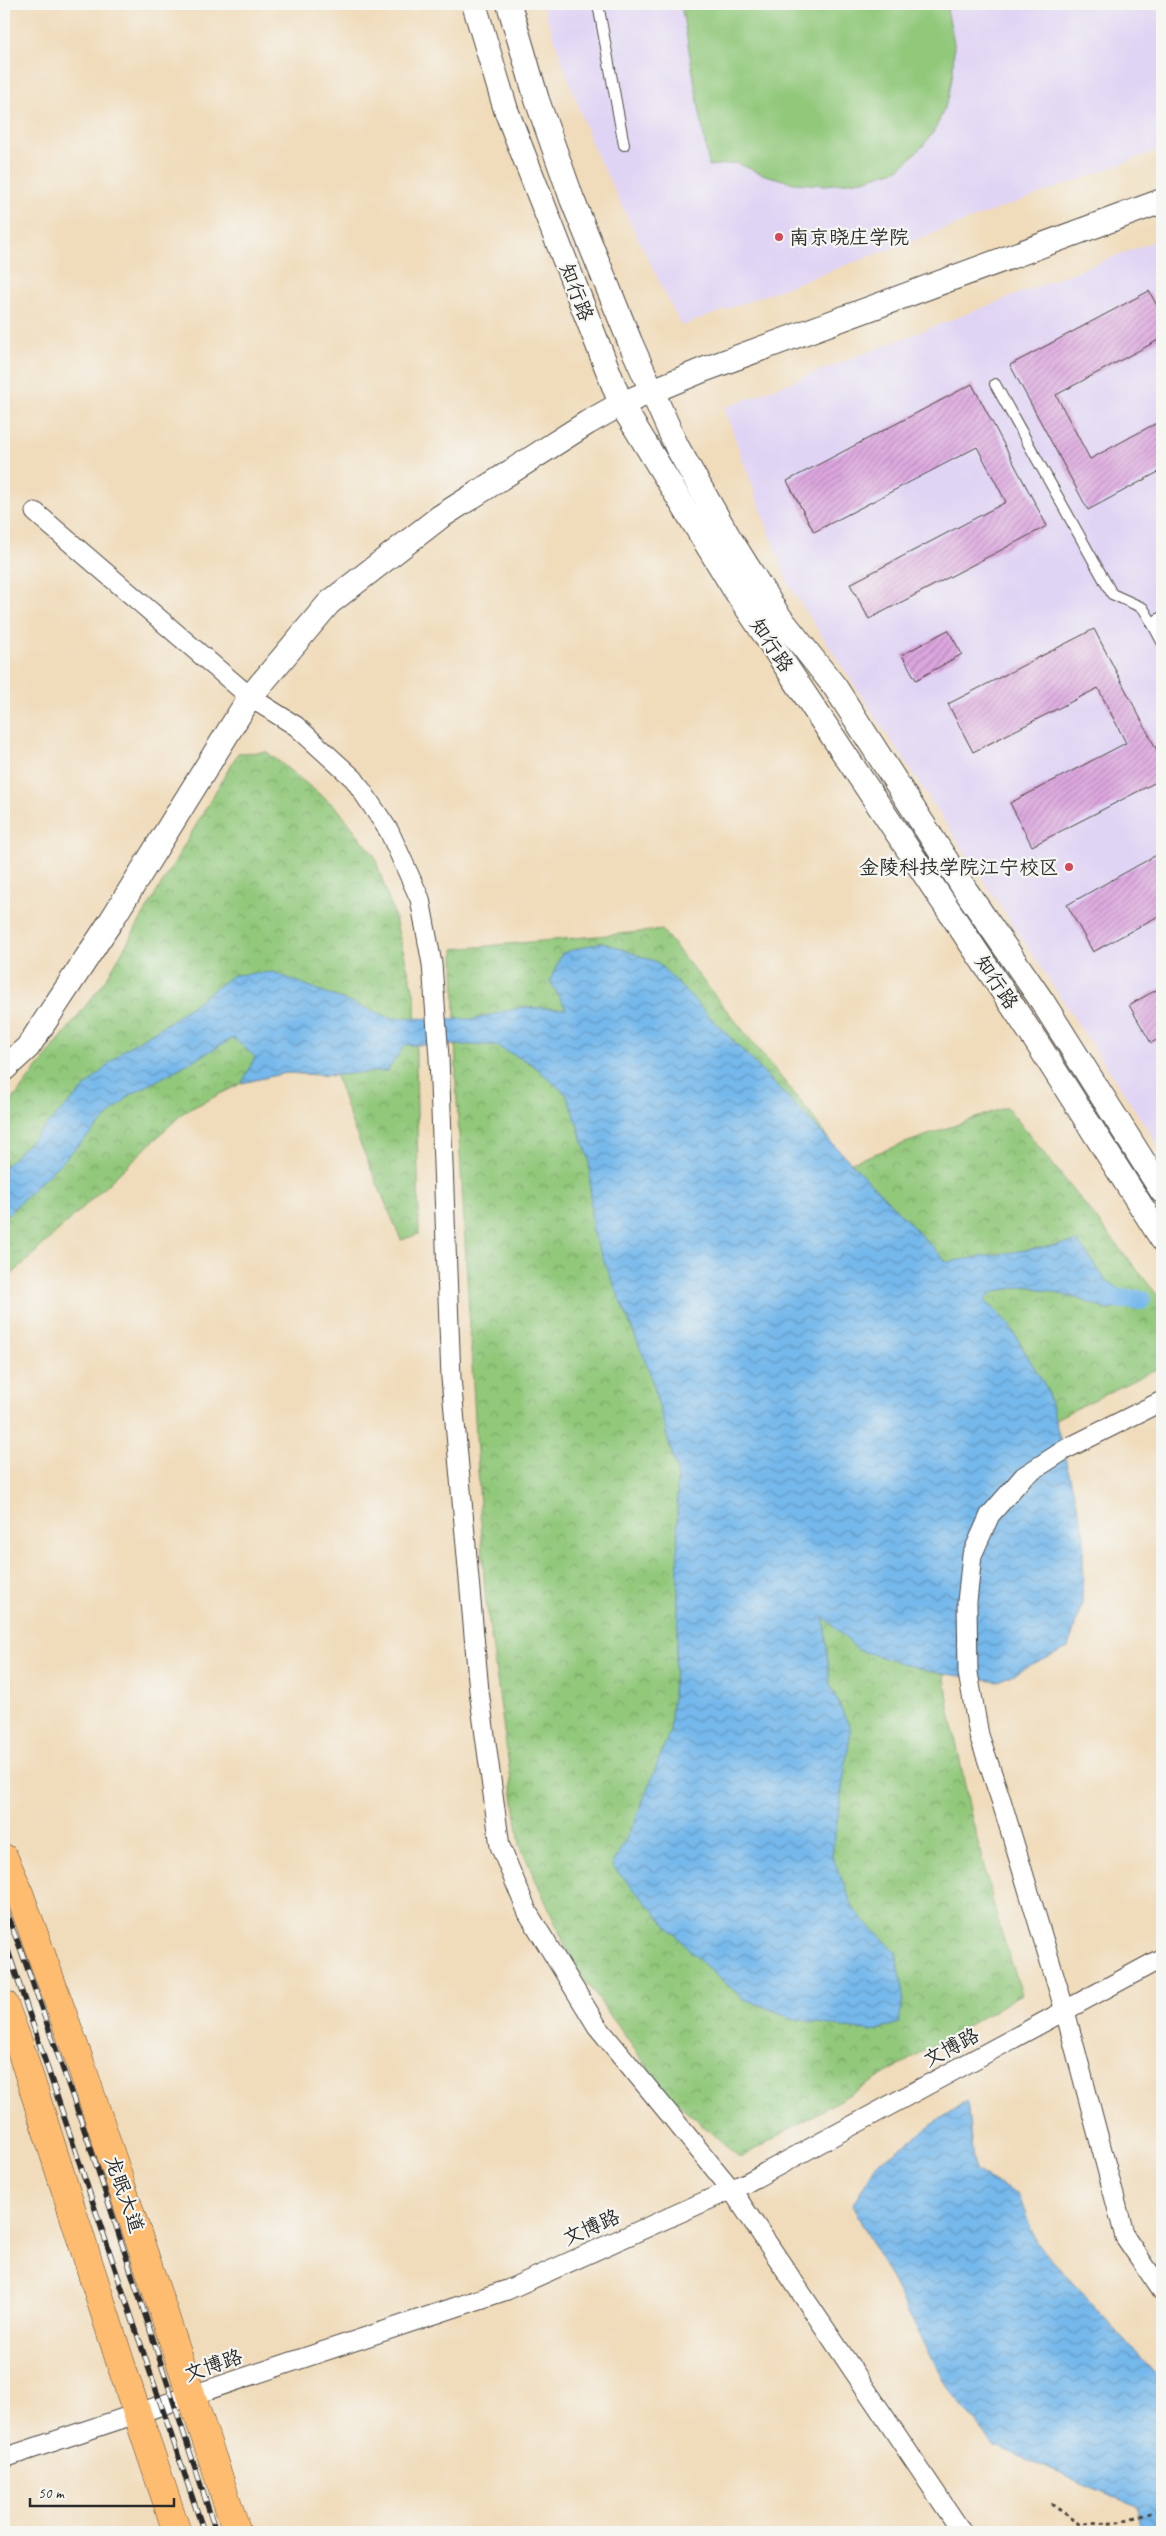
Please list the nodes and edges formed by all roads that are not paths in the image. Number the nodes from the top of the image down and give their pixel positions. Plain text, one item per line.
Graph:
1 (474, 4) edge
2 (508, 4) edge
3 (598, 4) edge
4 (624, 145) dead end
5 (1162, 201) edge
6 (996, 384) dead end
7 (652, 392) junction
8 (621, 404) junction
9 (35, 512) dead end
10 (1162, 617) edge
11 (1152, 623) junction
12 (1162, 642) edge
13 (250, 697) junction
14 (4, 1069) edge
15 (1162, 1191) edge
16 (1162, 1239) edge
17 (1162, 1401) edge
18 (4, 1858) edge
19 (1162, 1958) edge
20 (4, 2004) edge
21 (1064, 2011) junction
22 (731, 2189) junction
23 (1162, 2291) edge
24 (192, 2396) junction
25 (137, 2413) junction
26 (4, 2458) edge
27 (177, 2532) edge
28 (237, 2532) edge
29 (962, 2532) edge

1 - 8 street, 知行路
2 - 7 street, 知行路
3 - 4 lane
5 - 7 street
6 - 11 lane
7 - 8 street
7 - 15 street, 知行路
8 - 13 street
8 - 16 street, 知行路
9 - 13 street
10 - 11 lane
11 - 12 lane
13 - 14 street
13 - 22 street
17 - 21 street
18 - 24 main road, 龙眠大道
19 - 21 street, 文博路
20 - 25 main road
21 - 22 street, 文博路
21 - 23 street
22 - 24 street, 文博路
22 - 29 street
24 - 25 street, 文博路
24 - 28 main road, 龙眠大道
25 - 26 street, 文博路
25 - 27 main road

